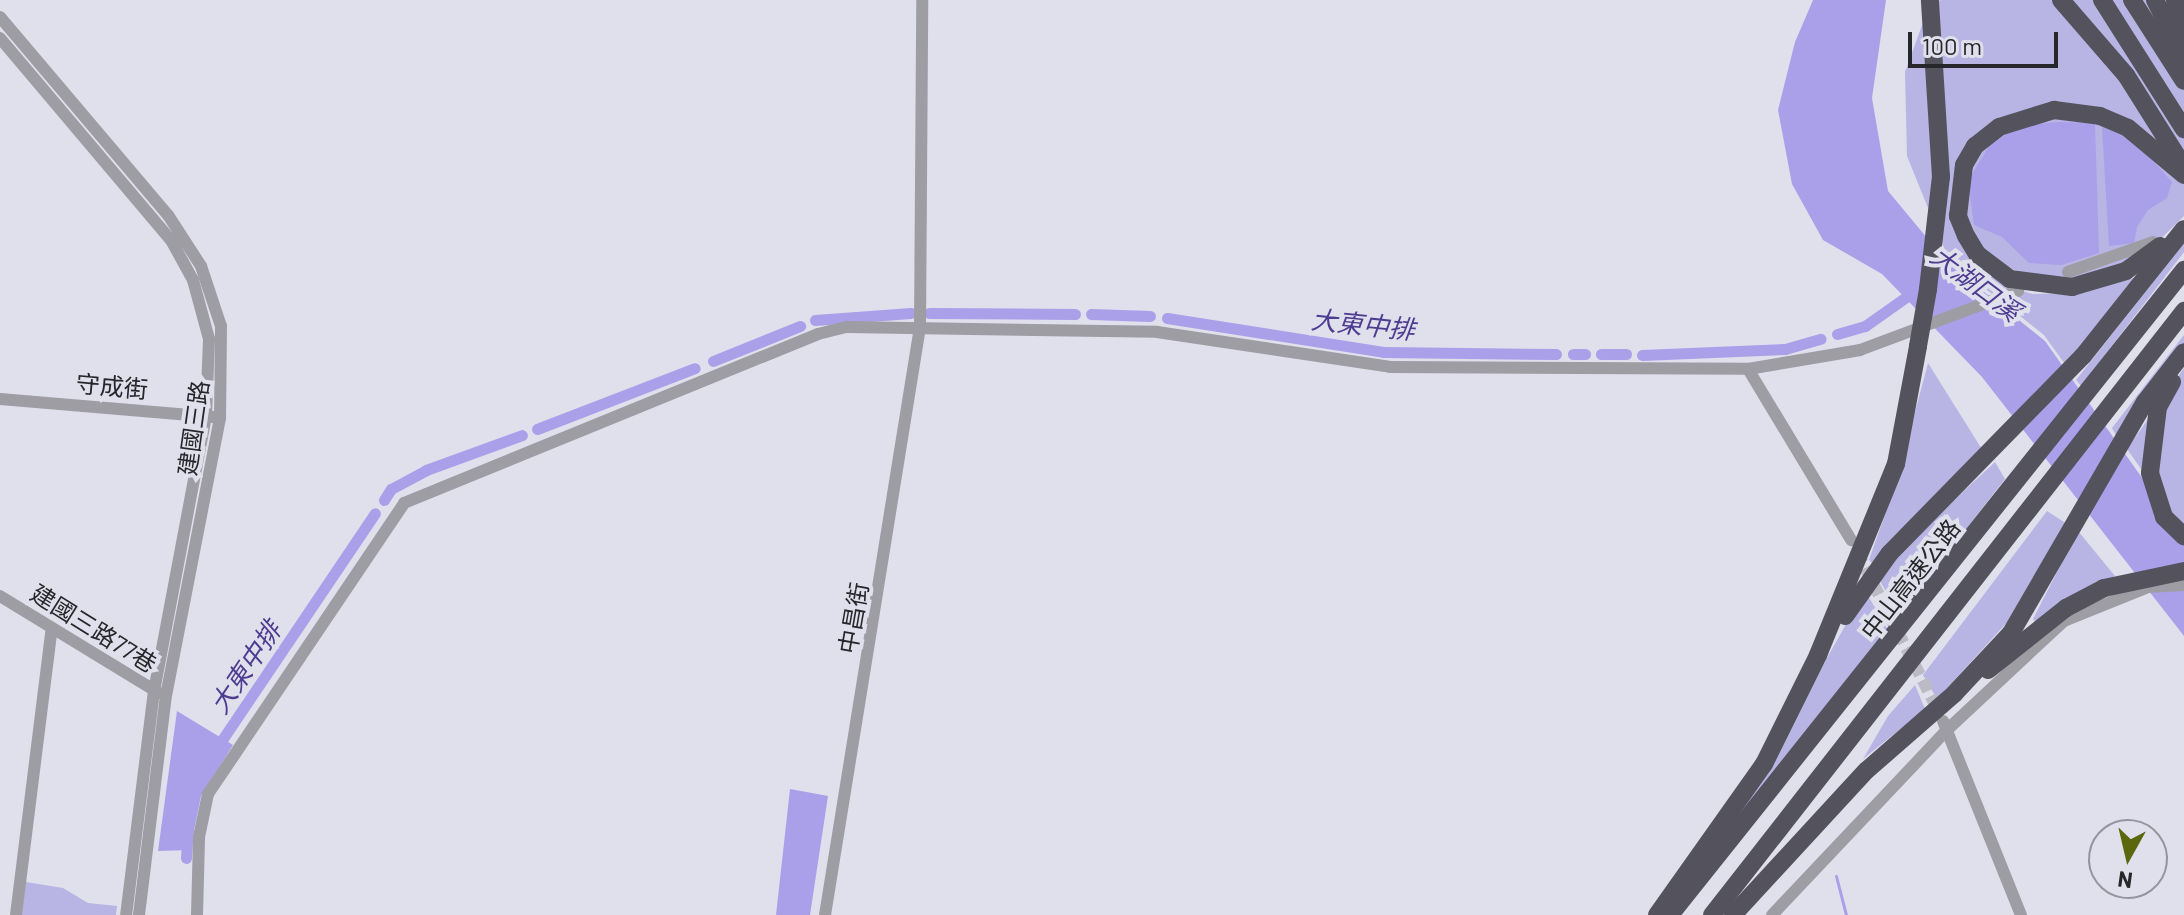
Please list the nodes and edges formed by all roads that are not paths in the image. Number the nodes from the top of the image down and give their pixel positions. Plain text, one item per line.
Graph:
1 (922, 0) edge
2 (1930, 0) edge
3 (2061, 0) edge
4 (2102, 0) edge
5 (2132, 0) edge
6 (2155, 0) edge
7 (2175, 0) edge
8 (0, 17) edge
9 (0, 38) edge
10 (2183, 56) edge
11 (2184, 81) edge
12 (2184, 129) edge
13 (2184, 167) edge
14 (2184, 175) edge
15 (2184, 227) edge
16 (2153, 242) dead end
17 (2184, 270) edge
18 (2068, 272) dead end
19 (2013, 288) junction
20 (2184, 311) edge
21 (920, 327) junction
22 (2184, 352) edge
23 (2184, 359) edge
24 (1748, 369) junction
25 (0, 399) edge
26 (2152, 405) junction
27 (206, 416) junction
28 (220, 418) junction
29 (2184, 536) edge
30 (1851, 540) tunnel mouth
31 (2184, 571) edge
32 (2184, 585) edge
33 (0, 596) edge
34 (52, 628) junction
35 (160, 693) junction
36 (1954, 694) junction
37 (1796, 701) junction
38 (1946, 725) junction
39 (16, 915) edge
40 (126, 915) edge
41 (139, 915) edge
42 (197, 915) edge
43 (825, 915) edge
44 (1657, 915) edge
45 (1670, 915) edge
46 (1712, 915) edge
47 (1733, 915) edge
48 (1772, 915) edge
49 (2021, 915) edge

1 - 21 street, 中昌街
2 - 37 highway, bridge
3 - 13 highway
4 - 12 highway
5 - 11 highway
6 - 10 highway
7 - 10 highway
8 - 28 street, 建國三路
9 - 27 street, 建國三路
14 - 19 highway
15 - 19 highway
15 - 37 highway
16 - 18 street
17 - 45 highway, 中山高速公路
19 - 24 street
20 - 46 highway
21 - 24 street
21 - 42 street
21 - 43 street, 中昌街
22 - 26 highway
23 - 26 highway
24 - 30 street
25 - 27 street, 守成街
26 - 29 highway
26 - 36 highway
27 - 28 street, 守成街
27 - 35 street, 建國三路
28 - 35 street, 建國三路
31 - 36 highway
32 - 38 street
33 - 34 street, 建國三路77巷
34 - 35 street, 建國三路77巷
34 - 39 street
35 - 40 street, 建國三路
35 - 41 street, 建國三路
36 - 47 highway
37 - 44 highway
38 - 48 street
38 - 49 street

